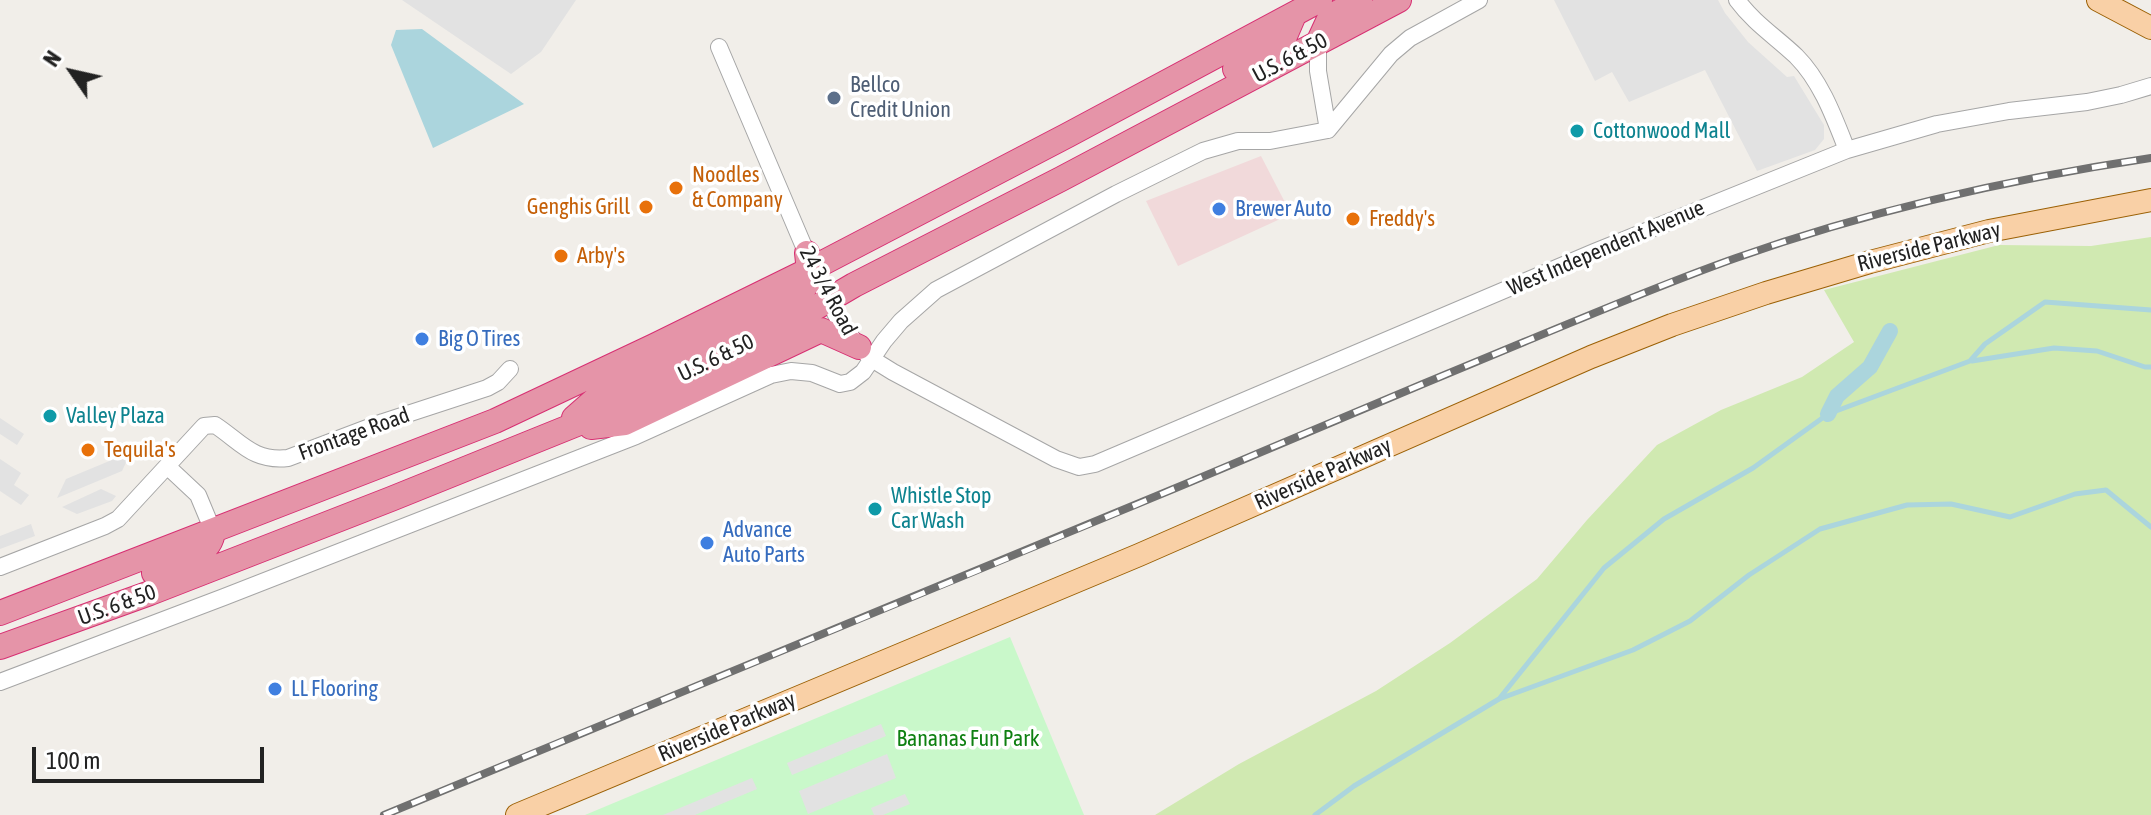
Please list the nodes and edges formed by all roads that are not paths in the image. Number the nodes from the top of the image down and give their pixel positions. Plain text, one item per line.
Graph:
1 (1320, 0) edge
2 (1360, 0) edge
3 (1399, 0) edge
4 (1479, 0) edge
5 (1737, 0) edge
6 (2098, 0) edge
7 (1296, 7) edge
8 (2151, 28) edge
9 (1318, 43) junction
10 (719, 47) dead end
11 (2151, 86) edge
12 (1328, 130) junction
13 (1847, 150) junction
14 (1061, 179) junction
15 (2151, 200) edge
16 (809, 264) junction
17 (827, 299) junction
18 (865, 353) junction
19 (510, 369) dead end
20 (557, 432) junction
21 (167, 466) junction
22 (1079, 467) joint
23 (213, 531) junction
24 (0, 567) edge
25 (0, 613) edge
26 (0, 641) edge
27 (0, 647) edge
28 (0, 682) edge
29 (517, 815) edge

1 - 7 highway, U.S. 6 & 50
2 - 9 highway
3 - 9 highway, U.S. 6 & 50
4 - 12 street
5 - 13 street
6 - 8 main road
7 - 14 highway
7 - 16 highway, U.S. 6 & 50
9 - 12 street
9 - 14 highway, U.S. 6 & 50
10 - 16 street, 24 3/4 Road
11 - 13 street, West Independent Avenue
12 - 18 street
13 - 22 street, West Independent Avenue
14 - 17 highway, U.S. 6 & 50
15 - 29 main road, Riverside Parkway
16 - 17 street, 24 3/4 Road
16 - 20 highway
16 - 23 highway, U.S. 6 & 50
17 - 18 street, 24 3/4 Road
17 - 20 highway, U.S. 6 & 50
18 - 20 highway
18 - 22 street, 24 3/4 Road
18 - 28 street
19 - 21 street, Frontage Road
20 - 27 highway, U.S. 6 & 50
21 - 23 street
21 - 24 street, Frontage Road
23 - 25 highway, U.S. 6 & 50
23 - 26 highway

